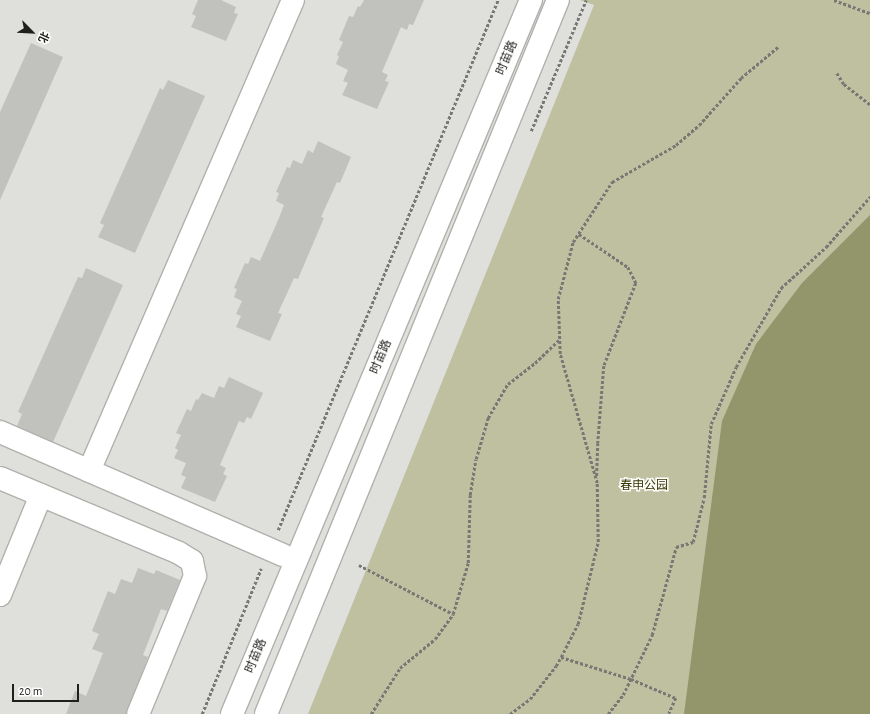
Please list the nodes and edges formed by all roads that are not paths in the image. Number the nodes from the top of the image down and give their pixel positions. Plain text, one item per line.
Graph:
1 (293, 0) edge
2 (523, 0) edge
3 (531, 0) edge
4 (558, 0) edge
5 (567, 0) edge
6 (518, 31) junction
7 (541, 42) junction
8 (0, 432) edge
9 (89, 471) junction
10 (0, 478) edge
11 (41, 495) junction
12 (279, 546) road end
13 (0, 595) edge
14 (138, 714) edge
15 (232, 714) edge
16 (266, 714) edge

1 - 9 street
2 - 6 street
3 - 6 street, 时苗路
4 - 7 street, 时苗路
5 - 7 street
6 - 15 street, 时苗路
7 - 16 street, 时苗路
8 - 9 street
9 - 12 street
10 - 11 street
11 - 13 street
11 - 14 street

